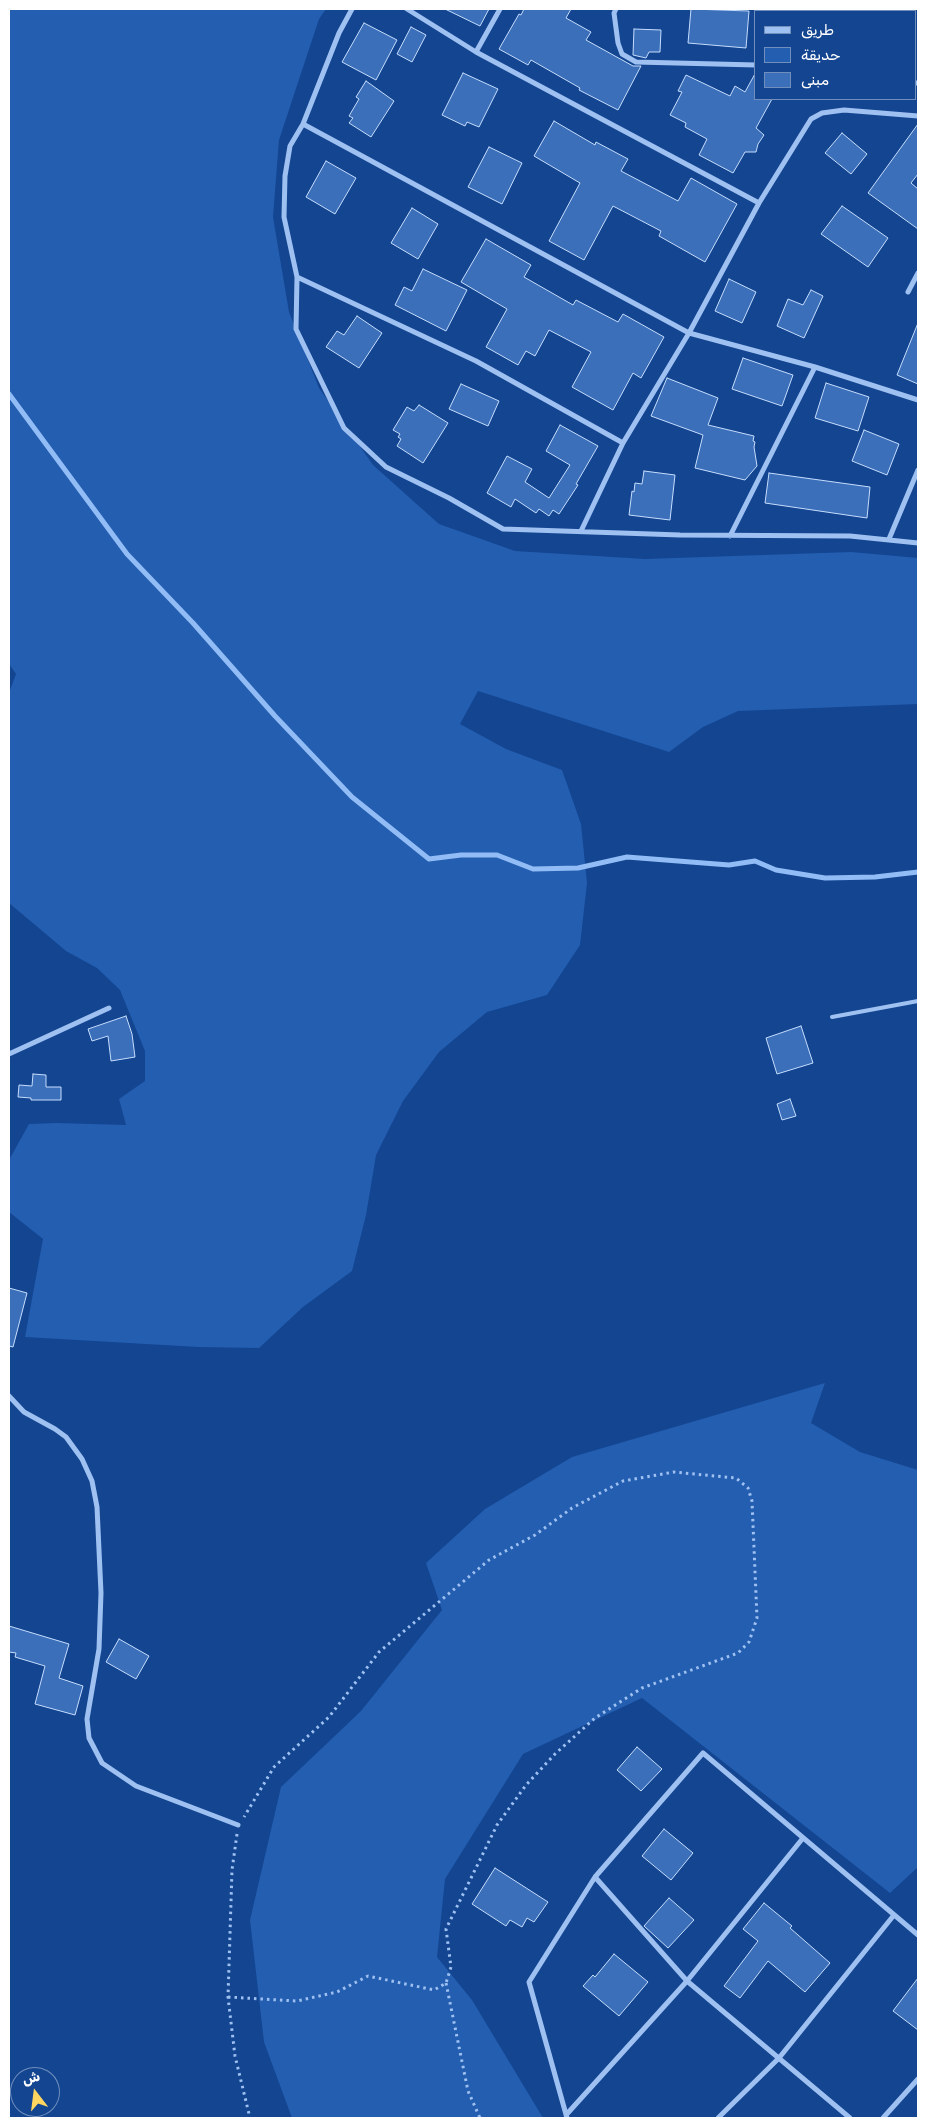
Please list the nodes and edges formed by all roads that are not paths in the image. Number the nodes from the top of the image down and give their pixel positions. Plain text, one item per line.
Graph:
1 (352, 9) edge
2 (407, 9) edge
3 (500, 9) edge
4 (616, 9) edge
5 (476, 52) junction
6 (754, 66) edge
7 (918, 116) edge
8 (303, 124) junction
9 (759, 203) junction
10 (918, 273) edge
11 (296, 277) junction
12 (908, 292) dead end
13 (689, 333) junction
14 (815, 367) junction
15 (918, 400) edge
16 (623, 443) junction
17 (918, 470) edge
18 (581, 531) junction
19 (730, 536) junction
20 (889, 539) junction
21 (918, 543) edge
22 (918, 1001) edge
23 (109, 1008) dead end
24 (832, 1017) dead end
25 (9, 1054) edge
26 (9, 1396) edge
27 (238, 1825) road end
28 (803, 1838) junction
29 (595, 1877) junction
30 (894, 1915) junction
31 (918, 1935) edge
32 (687, 1981) junction
33 (779, 2058) junction
34 (918, 2079) edge
35 (567, 2116) edge
36 (718, 2118) edge
37 (850, 2118) edge
38 (883, 2118) edge

1 - 8 street
2 - 5 street
3 - 5 street
4 - 6 street
5 - 9 street
7 - 9 street
8 - 11 street
8 - 13 street
9 - 13 street
10 - 12 street
11 - 16 street
11 - 18 street
13 - 14 street
13 - 16 street
14 - 15 street
14 - 19 street
16 - 18 street
17 - 20 street
18 - 19 street
19 - 20 street
20 - 21 street
22 - 24 lane
23 - 25 street
26 - 27 street
28 - 29 street
28 - 30 street
28 - 32 street
29 - 32 street
29 - 35 street
30 - 31 street
30 - 33 street
32 - 33 street
32 - 35 street
33 - 36 street
33 - 37 street
34 - 38 street

